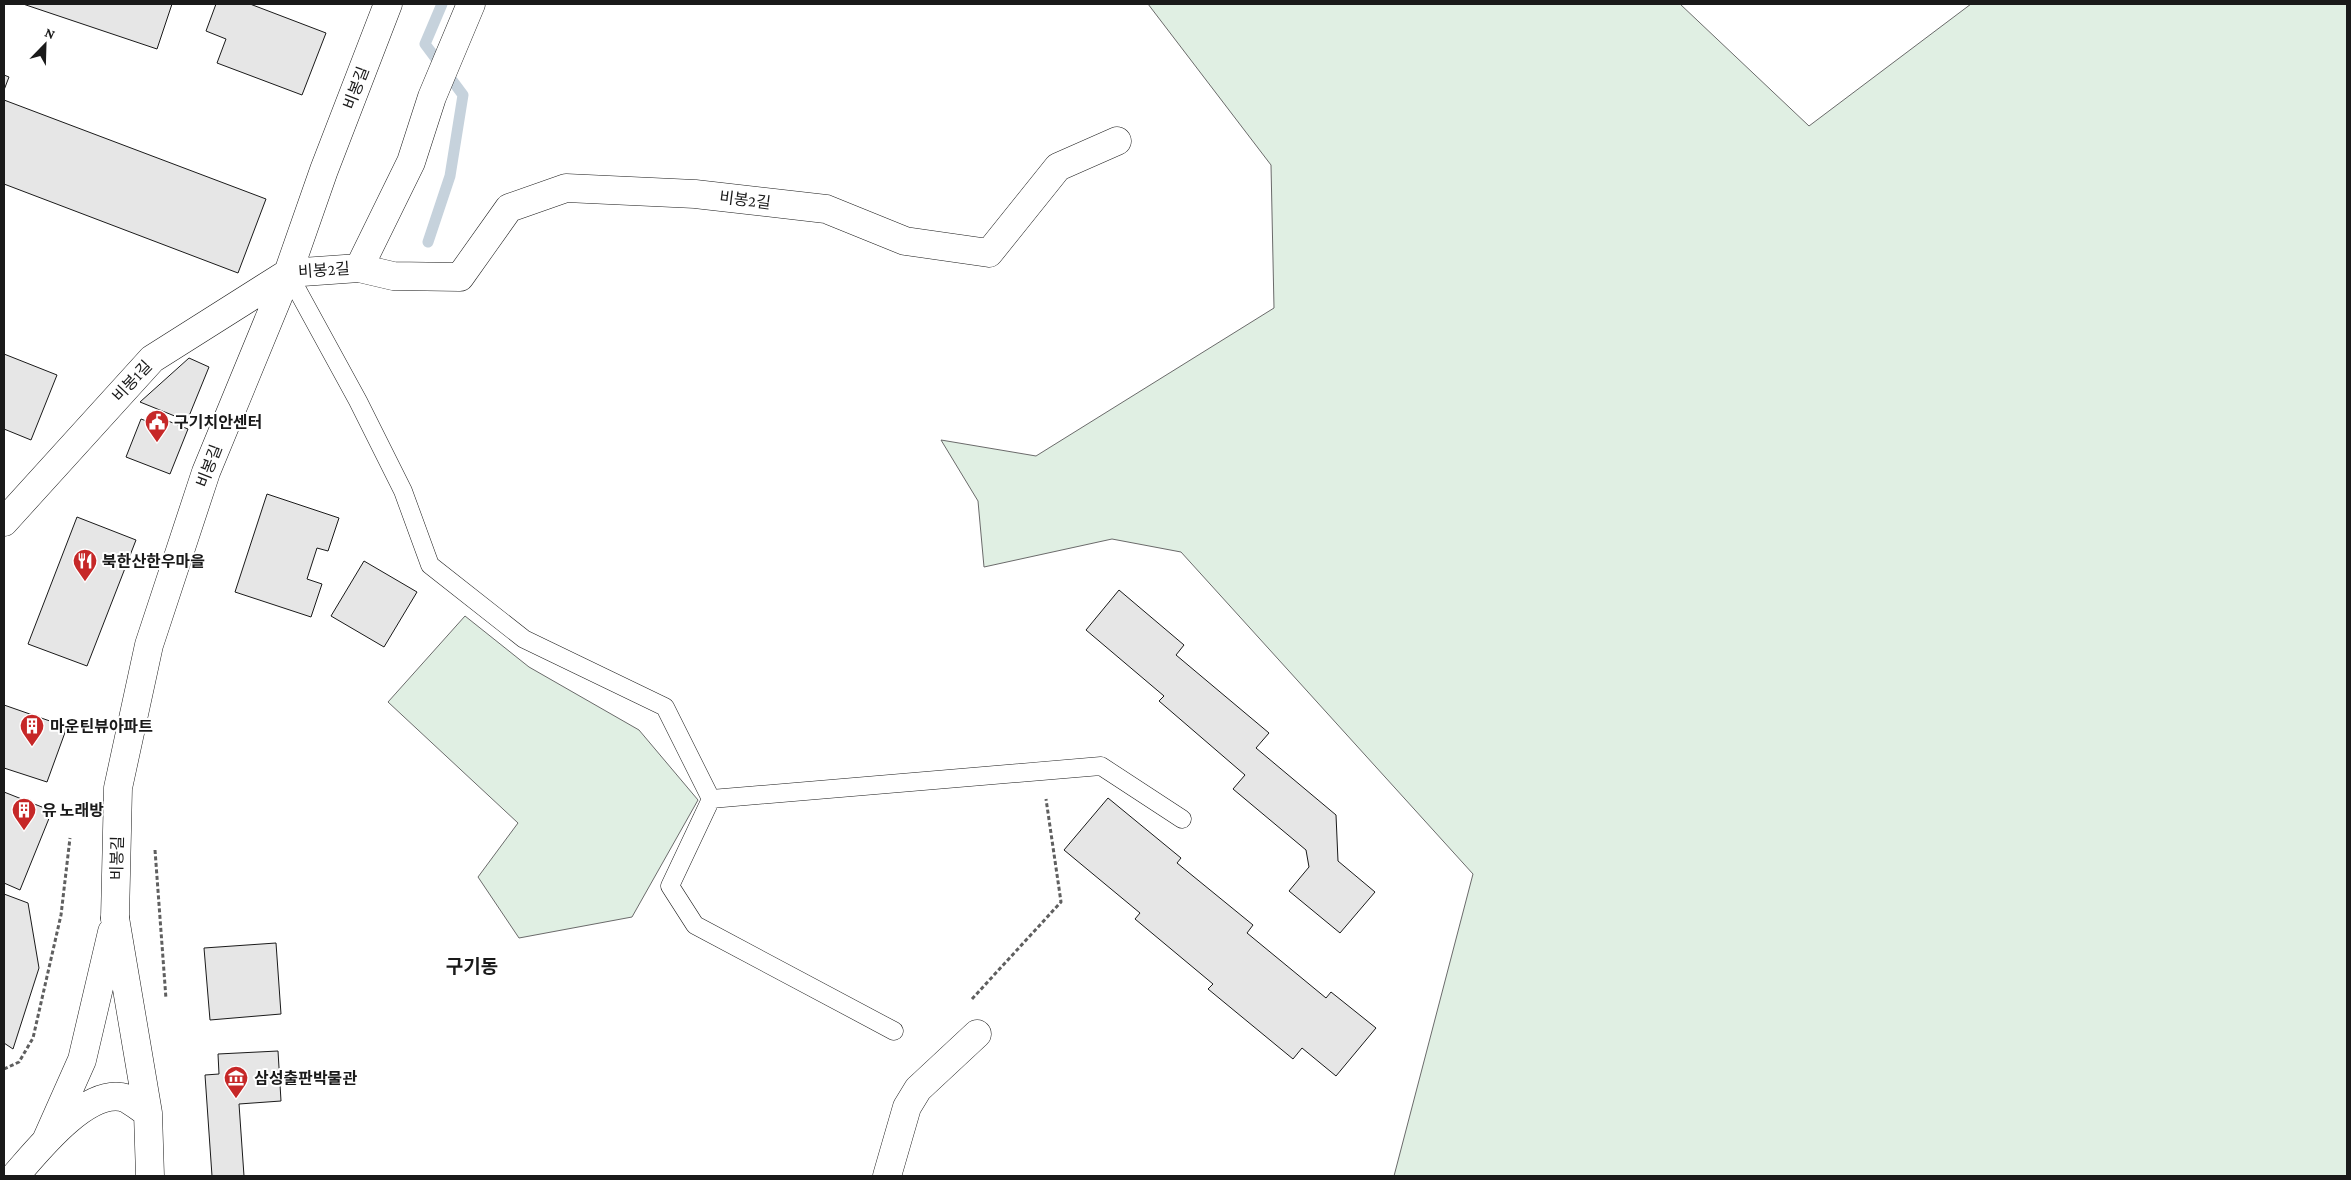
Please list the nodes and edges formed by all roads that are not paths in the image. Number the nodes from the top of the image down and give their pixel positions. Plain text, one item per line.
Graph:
1 (388, 4) edge
2 (471, 4) edge
3 (1117, 142) dead end
4 (359, 268) junction
5 (288, 273) junction
6 (4, 522) edge
7 (711, 799) junction
8 (1182, 819) dead end
9 (115, 918) junction
10 (894, 1031) dead end
11 (977, 1034) dead end
12 (148, 1113) junction
13 (46, 1141) junction
14 (15, 1176) edge
15 (150, 1176) edge
16 (887, 1176) edge

1 - 5 street, 비봉길
2 - 4 street, 비봉2길
3 - 4 street, 비봉2길
4 - 5 street, 비봉2길
5 - 6 street, 비봉1길
5 - 7 lane
5 - 9 street, 비봉길
7 - 8 lane
7 - 10 lane
9 - 12 street
9 - 13 street
11 - 16 street
12 - 13 street
12 - 15 street
13 - 14 street

